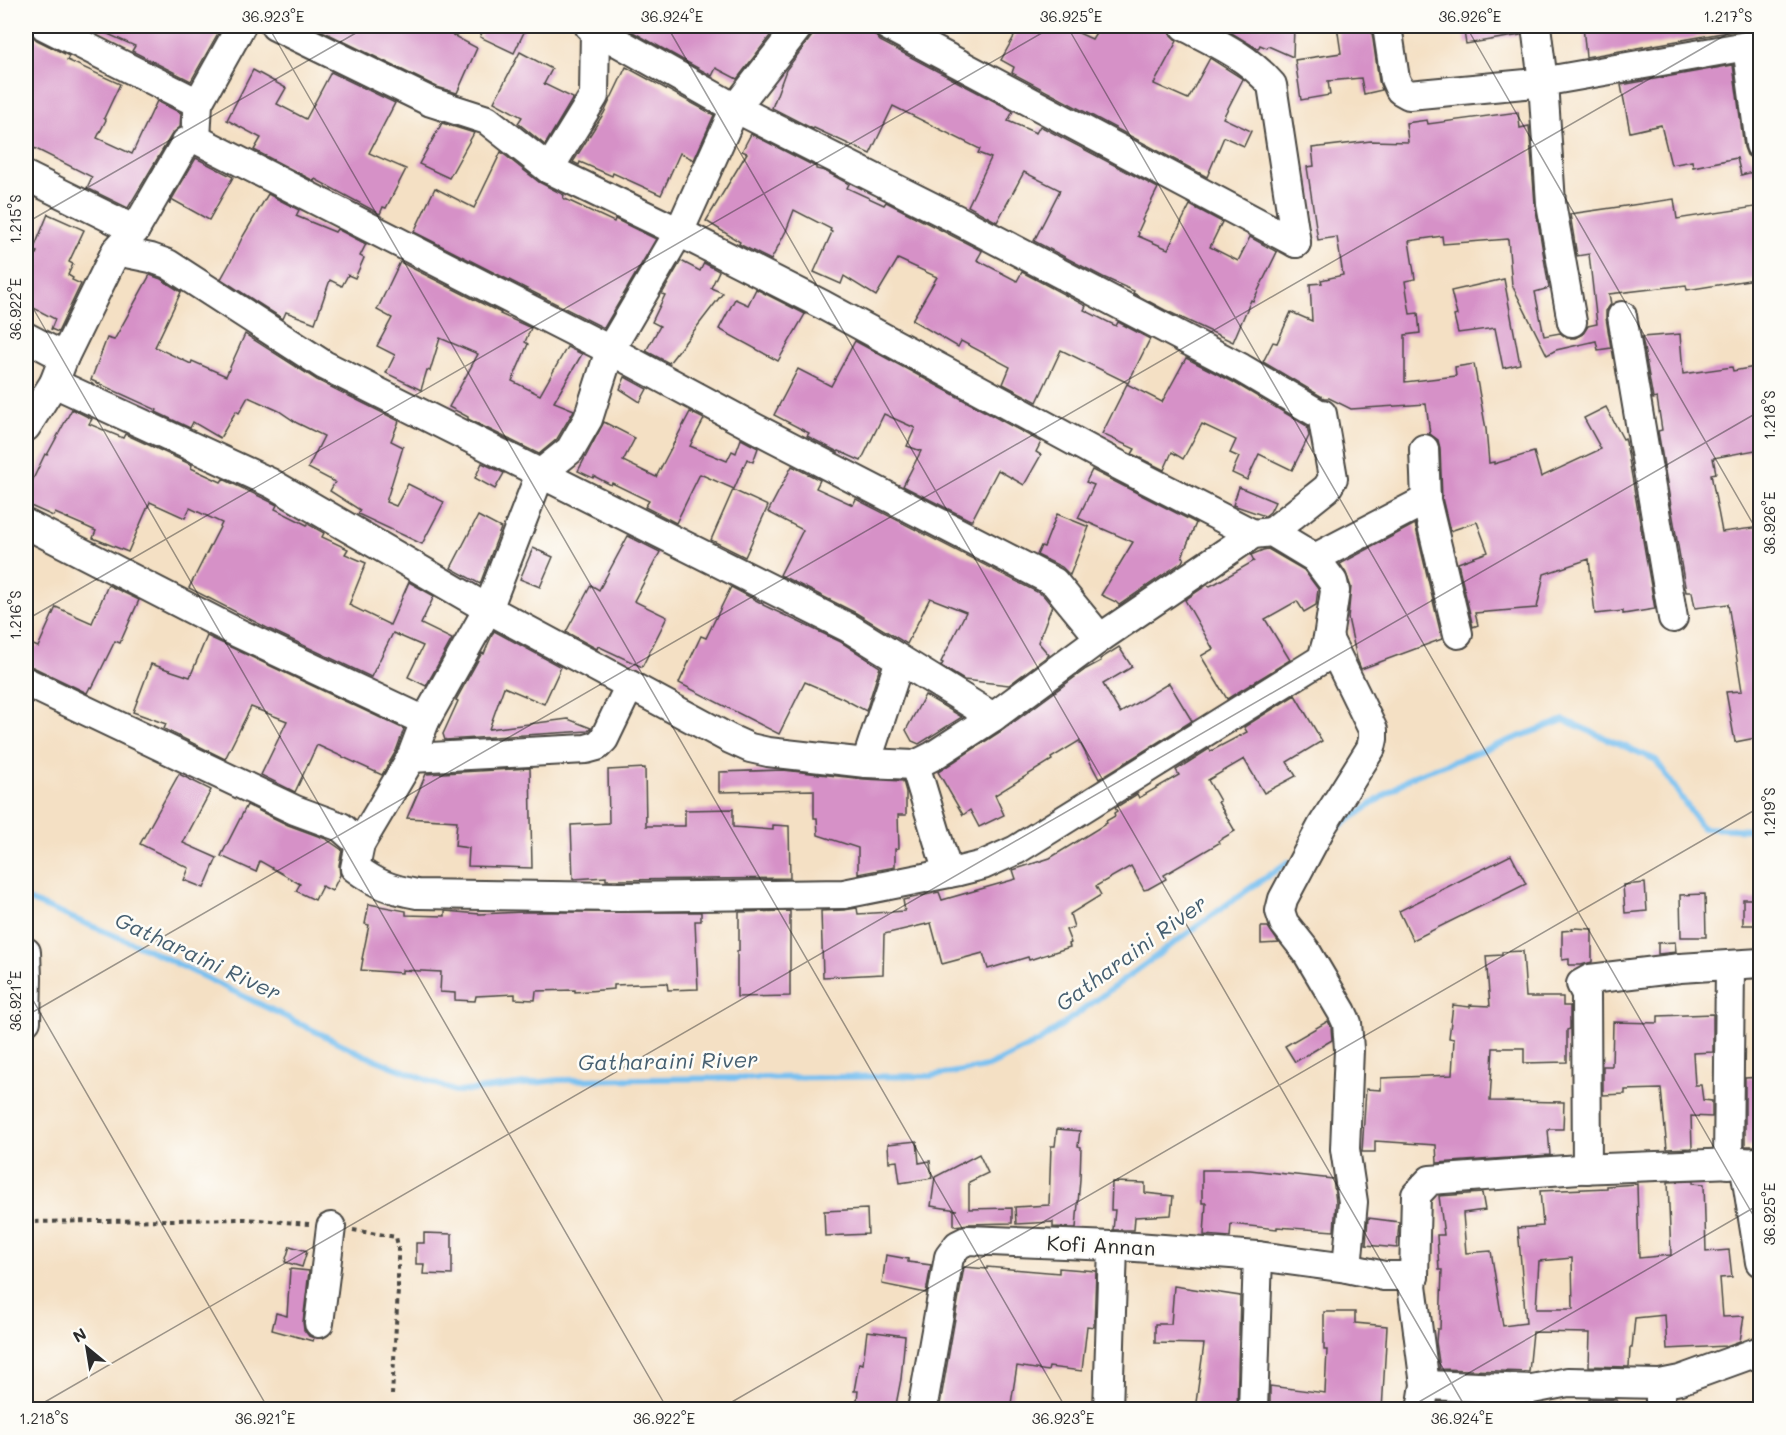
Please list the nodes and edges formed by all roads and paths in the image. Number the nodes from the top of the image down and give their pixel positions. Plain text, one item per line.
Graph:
1 (45, 26) edge
2 (241, 26) edge
3 (275, 26) edge
4 (799, 26) edge
5 (888, 26) edge
6 (1184, 26) edge
7 (1387, 26) edge
8 (1536, 26) edge
9 (592, 27) edge
10 (1755, 39) edge
11 (1543, 82) junction
12 (198, 103) junction
13 (735, 108) junction
14 (196, 139) junction
15 (1761, 145) edge
16 (549, 169) junction
17 (26, 176) edge
18 (135, 230) junction
19 (679, 232) junction
20 (116, 251) junction
21 (1622, 316) dead end
22 (1572, 322) dead end
23 (26, 338) edge
24 (610, 350) junction
25 (64, 357) junction
26 (54, 383) junction
27 (26, 427) edge
28 (1424, 449) dead end
29 (540, 474) junction
30 (1426, 500) junction
31 (26, 524) edge
32 (1263, 533) junction
33 (1315, 558) junction
34 (488, 609) junction
35 (1673, 618) dead end
36 (1458, 634) dead end
37 (1100, 638) junction
38 (1328, 638) junction
39 (900, 660) junction
40 (26, 682) edge
41 (630, 686) junction
42 (993, 717) junction
43 (425, 721) junction
44 (411, 758) junction
45 (866, 764) junction
46 (915, 765) junction
47 (360, 844) junction
48 (948, 873) junction
49 (26, 952) edge
50 (1761, 963) edge
51 (1730, 965) junction
52 (26, 1021) edge
53 (1744, 1163) edge
54 (1587, 1169) junction
55 (26, 1222) edge
56 (331, 1227) junction
57 (1113, 1246) junction
58 (1258, 1256) junction
59 (1761, 1262) edge
60 (1347, 1268) junction
61 (1414, 1276) junction
62 (319, 1323) dead end
63 (1761, 1351) edge
64 (392, 1395) dead end
65 (1423, 1397) edge
66 (1660, 1397) edge
67 (1532, 1400) edge
68 (922, 1410) edge
69 (1108, 1410) edge
70 (1253, 1410) edge

1 - 12 street
2 - 12 street
3 - 16 street
4 - 13 street
5 - 6 street
7 - 11 street
8 - 11 street
9 - 13 street
9 - 16 street
10 - 11 street
10 - 15 street
11 - 22 street
12 - 14 street
13 - 19 street
13 - 32 street
14 - 18 street
14 - 24 street
16 - 19 street
17 - 18 street
18 - 20 street
19 - 24 street
19 - 32 street
20 - 25 street
20 - 29 street
21 - 35 street
23 - 25 street
24 - 29 street
24 - 37 street
25 - 26 street
26 - 27 street
26 - 34 street
28 - 30 street
29 - 34 street
29 - 39 street
30 - 33 street
30 - 36 street
31 - 43 street
32 - 33 street
32 - 37 street
33 - 38 street
34 - 41 street
34 - 43 street
37 - 42 street
38 - 48 street
38 - 60 street
39 - 42 street
39 - 45 street
40 - 47 street
41 - 44 street
41 - 45 street
42 - 46 street
43 - 44 street
44 - 47 street
45 - 46 street
46 - 48 street
47 - 48 street
49 - 52 street
50 - 51 street
51 - 53 street
51 - 54 street
53 - 54 street
53 - 59 street
54 - 61 street
55 - 56 path
56 - 62 street
56 - 64 path
57 - 58 street, Kofi Annan
57 - 68 street, Kofi Annan
57 - 69 street
58 - 60 street, Kofi Annan
58 - 70 street
60 - 61 street, Kofi Annan
61 - 65 street
63 - 66 street
65 - 67 street
66 - 67 street

